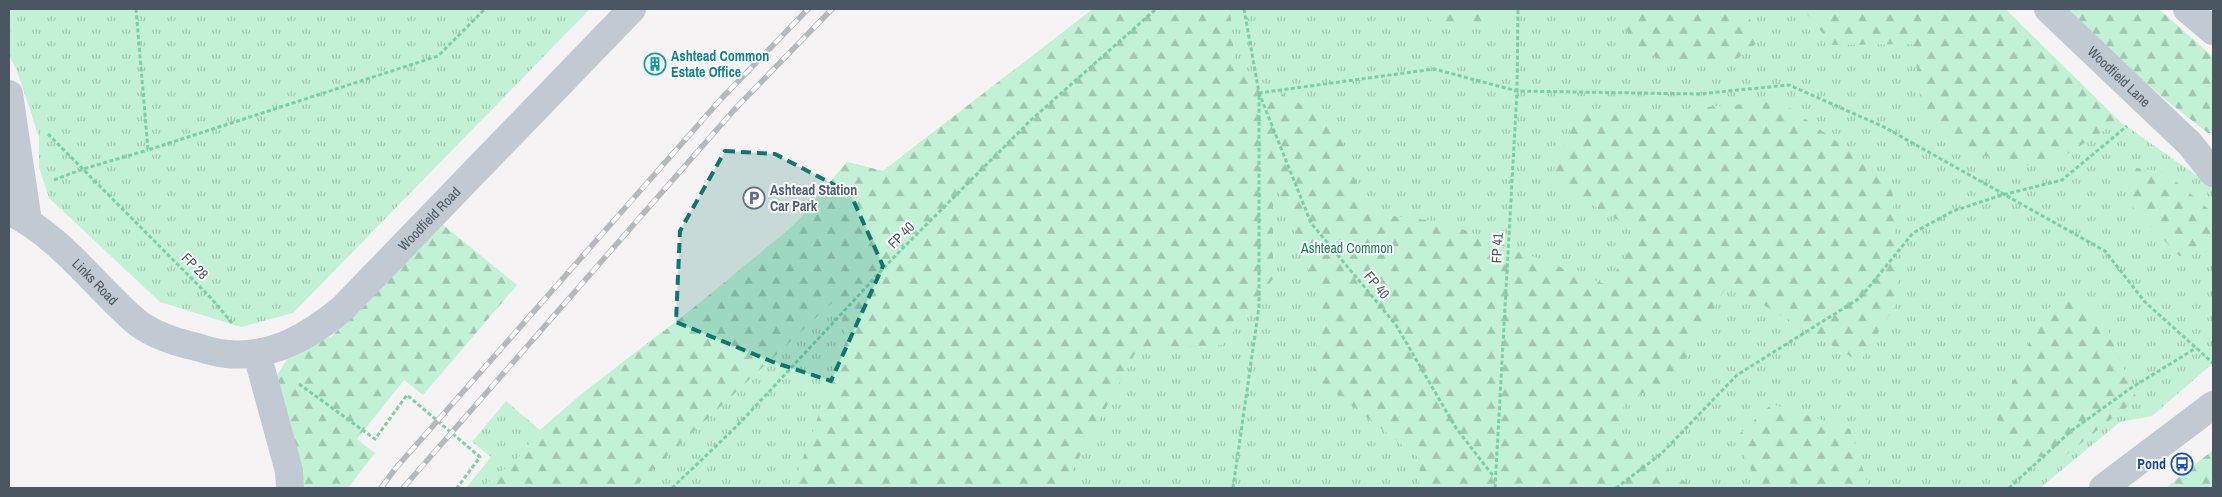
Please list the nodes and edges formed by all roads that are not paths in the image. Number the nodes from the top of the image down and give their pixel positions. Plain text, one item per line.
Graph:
1 (632, 9) edge
2 (2048, 9) edge
3 (2188, 9) edge
4 (2213, 32) edge
5 (9, 94) edge
6 (2202, 146) edge
7 (2213, 173) edge
8 (20, 208) edge
9 (188, 346) joint
10 (257, 354) junction
11 (2213, 405) edge
12 (290, 488) edge
13 (2103, 488) edge

1 - 10 street, Woodfield Road
2 - 6 street, Woodfield Lane
3 - 4 street
5 - 8 street
6 - 7 street, Woodfield Lane
8 - 9 street, Links Road
9 - 10 street, Woodfield Road
10 - 12 street
11 - 13 street

